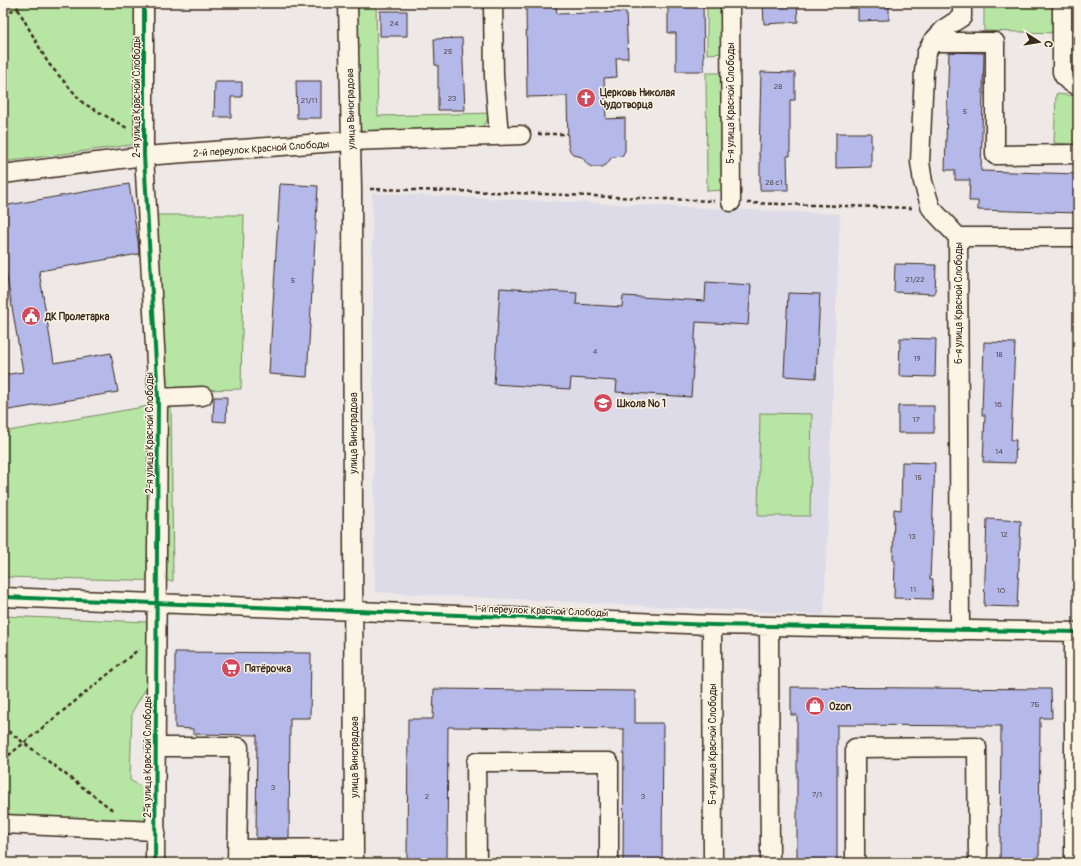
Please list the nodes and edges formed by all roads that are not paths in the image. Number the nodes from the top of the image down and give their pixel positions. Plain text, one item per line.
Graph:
1 (144, 3) edge
2 (348, 3) edge
3 (493, 3) edge
4 (730, 3) edge
5 (962, 3) edge
6 (1062, 3) edge
7 (932, 42) junction
8 (1078, 86) edge
9 (521, 134) road end
10 (499, 135) junction
11 (351, 141) junction
12 (1078, 154) edge
13 (144, 156) junction
14 (3, 174) edge
15 (731, 202) road end
16 (958, 237) junction
17 (1078, 237) edge
18 (203, 396) dead end
19 (158, 398) junction
20 (3, 597) edge
21 (156, 603) junction
22 (354, 611) junction
23 (712, 625) junction
24 (769, 627) junction
25 (960, 631) junction
26 (1076, 632) edge
27 (155, 747) junction
28 (3, 824) edge
29 (156, 831) junction
30 (237, 856) edge
31 (354, 856) edge
32 (155, 863) edge
33 (477, 863) edge
34 (609, 863) edge
35 (713, 863) edge
36 (770, 863) edge
37 (855, 863) edge
38 (978, 863) edge
39 (1074, 863) edge

1 - 13 street, 2-я улица Красной Слободы
2 - 11 street, улица Виноградова
3 - 10 street
4 - 15 street, 5-я улица Красной Слободы
5 - 7 street, 6-я улица Красной Слободы
6 - 8 street
7 - 12 street
7 - 16 street, 6-я улица Красной Слободы
9 - 10 street, 2-й переулок Красной Слободы
10 - 11 street, 2-й переулок Красной Слободы
11 - 13 street, 2-й переулок Красной Слободы
11 - 22 street, улица Виноградова
13 - 14 street, 2-й переулок Красной Слободы
13 - 19 street, 2-я улица Красной Слободы
16 - 17 street
16 - 25 street, 6-я улица Красной Слободы
18 - 19 street
19 - 21 street, 2-я улица Красной Слободы
20 - 21 street, 1-й переулок Красной Слободы
21 - 22 street, 1-й переулок Красной Слободы
21 - 27 street, 2-я улица Красной Слободы
22 - 23 street, 1-й переулок Красной Слободы
22 - 31 street, улица Виноградова
23 - 24 street, 1-й переулок Красной Слободы
23 - 35 street, 5-я улица Красной Слободы
24 - 25 street, 1-й переулок Красной Слободы
24 - 36 street
25 - 26 street, 1-й переулок Красной Слободы
26 - 39 street
27 - 29 street, 2-я улица Красной Слободы
27 - 30 street
28 - 29 street
29 - 32 street, 2-я улица Красной Слободы
30 - 31 street
33 - 34 street
37 - 38 street

